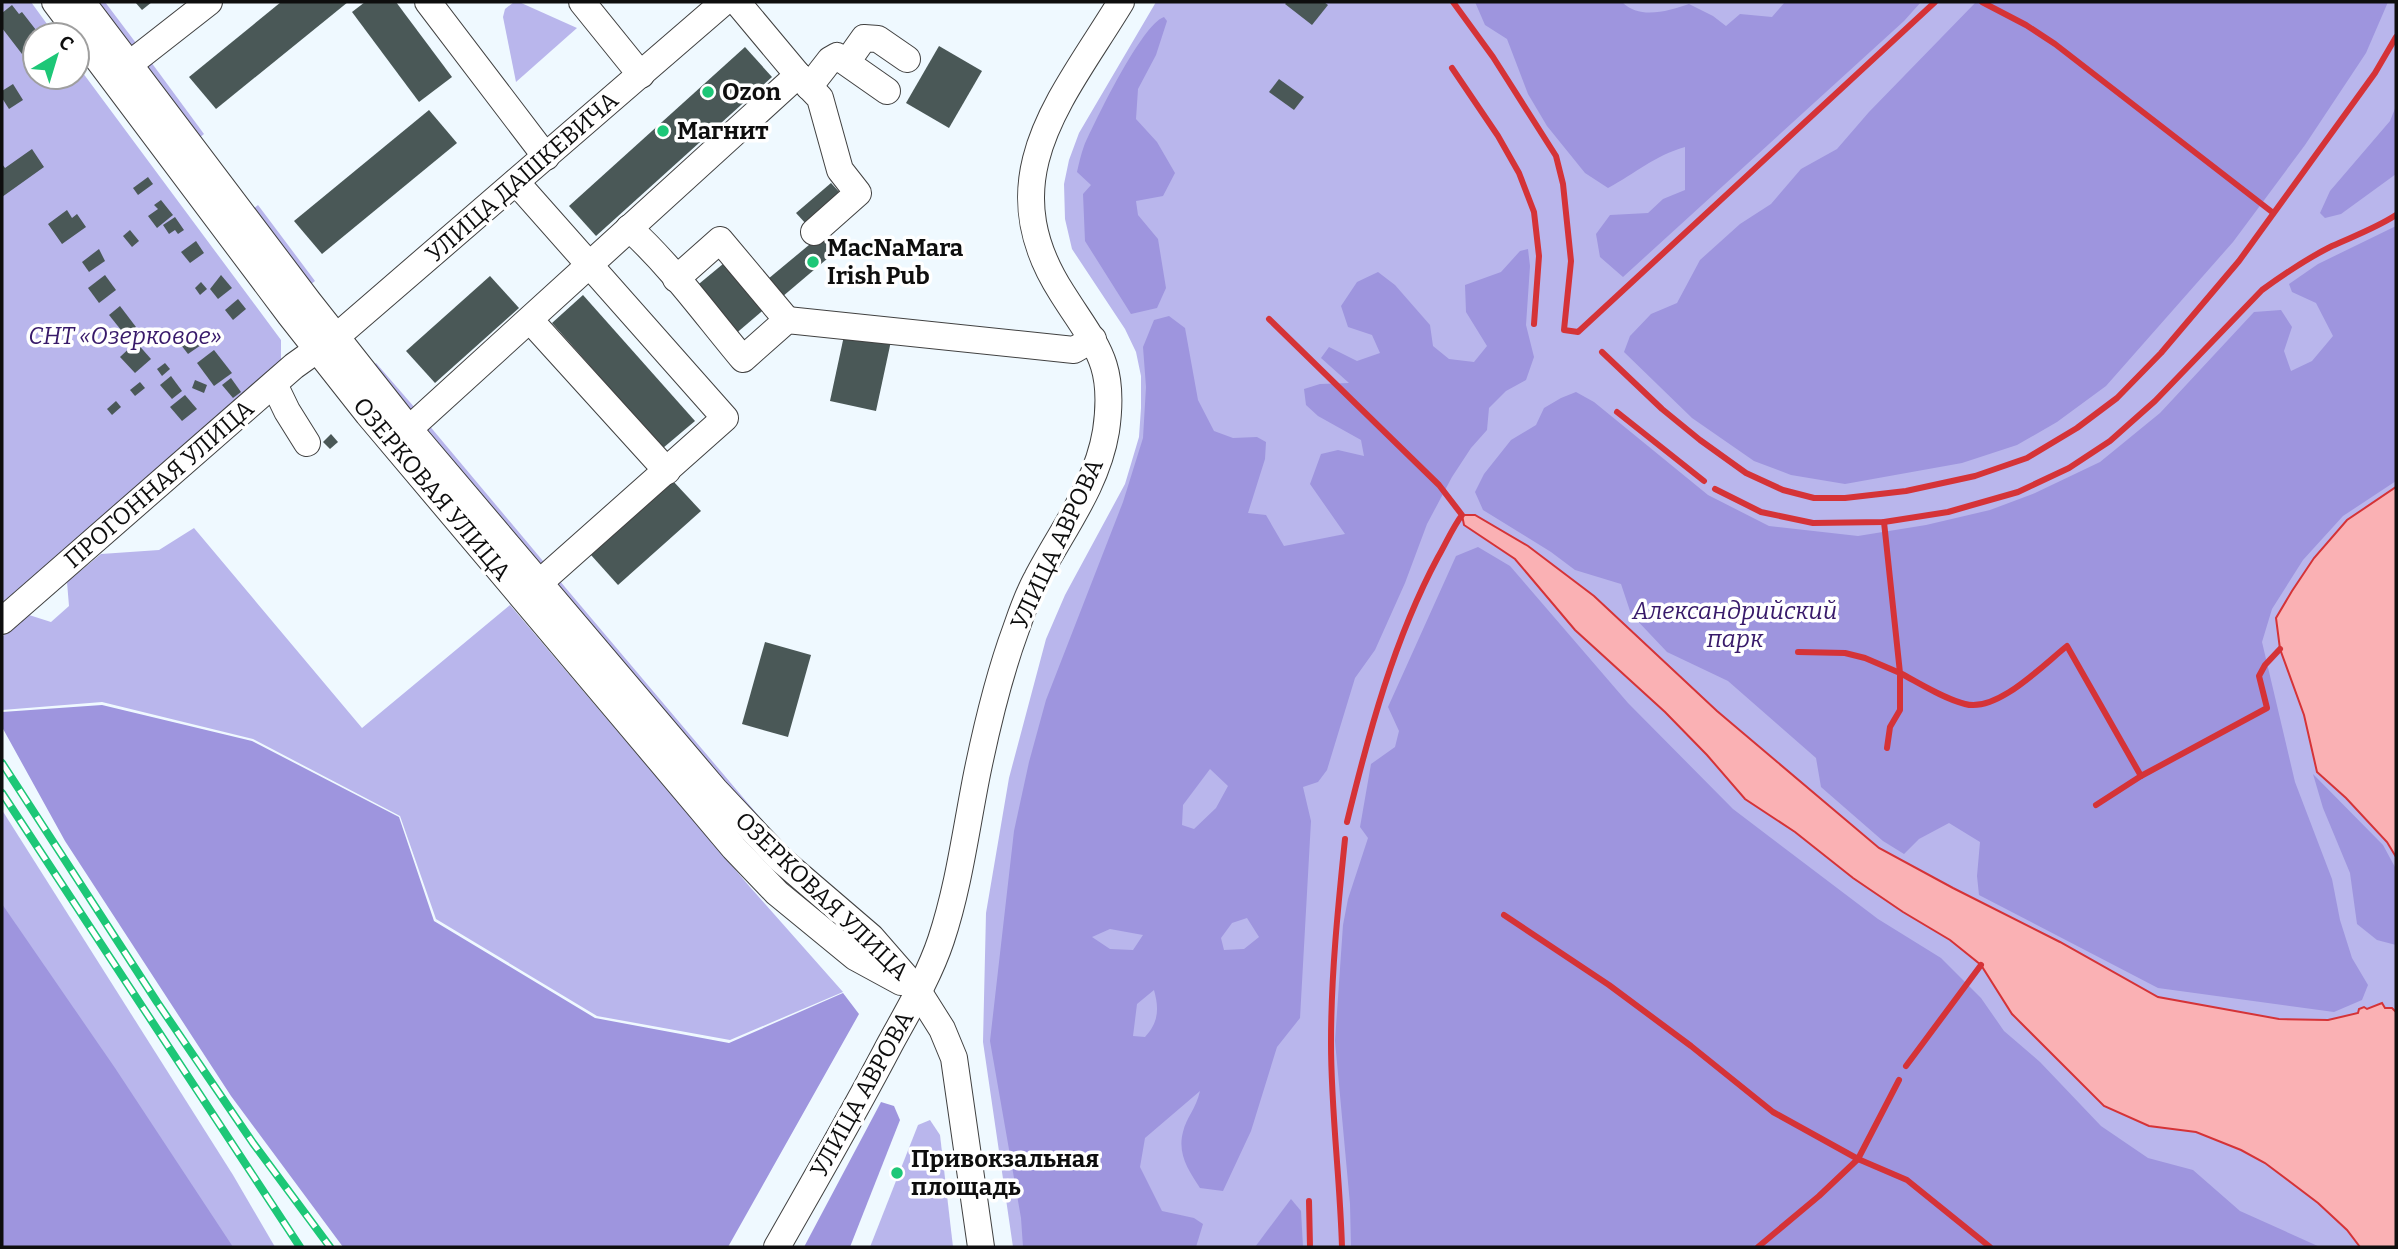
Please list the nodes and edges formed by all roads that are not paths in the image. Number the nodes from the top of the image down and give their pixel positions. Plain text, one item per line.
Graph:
1 (55, 2) edge
2 (82, 2) edge
3 (209, 2) edge
4 (428, 2) edge
5 (582, 2) edge
6 (724, 2) edge
7 (737, 2) edge
8 (1121, 2) edge
9 (907, 59) dead end
10 (846, 62) junction
11 (121, 71) junction
12 (641, 75) junction
13 (803, 81) junction
14 (887, 91) dead end
15 (546, 157) junction
16 (516, 182) junction
17 (629, 229) junction
18 (814, 232) dead end
19 (590, 267) junction
20 (676, 279) junction
21 (530, 320) junction
22 (787, 320) junction
23 (1093, 339) junction
24 (327, 343) junction
25 (274, 384) junction
26 (409, 429) junction
27 (307, 443) dead end
28 (667, 471) junction
29 (532, 590) junction
30 (2, 621) edge
31 (918, 991) junction
32 (777, 1247) edge
33 (981, 1247) edge

1 - 11 street, ОЗЕРКОВАЯ УЛИЦА
2 - 11 street, ОЗЕРКОВАЯ УЛИЦА
3 - 11 street
4 - 15 street
5 - 12 street
6 - 12 street, УЛИЦА ДАШКЕВИЧА
7 - 13 street
8 - 23 street, УЛИЦА АВРОВА
9 - 10 street
10 - 13 street
10 - 14 street
11 - 24 street, ОЗЕРКОВАЯ УЛИЦА
12 - 15 street, УЛИЦА ДАШКЕВИЧА
13 - 17 street
13 - 18 street
15 - 16 street, УЛИЦА ДАШКЕВИЧА
16 - 19 street
16 - 24 street, УЛИЦА ДАШКЕВИЧА
17 - 19 street
17 - 20 street
19 - 21 street
19 - 28 street
20 - 22 street
20 - 22 street
21 - 26 street
21 - 28 street
22 - 23 street
23 - 31 street, УЛИЦА АВРОВА
24 - 25 street, ПРОГОННАЯ УЛИЦА
24 - 26 street, ОЗЕРКОВАЯ УЛИЦА
24 - 29 street, ОЗЕРКОВАЯ УЛИЦА
25 - 27 street
25 - 30 street, ПРОГОННАЯ УЛИЦА
26 - 29 street, ОЗЕРКОВАЯ УЛИЦА
28 - 29 street
29 - 31 street, ОЗЕРКОВАЯ УЛИЦА
31 - 32 street, УЛИЦА АВРОВА
31 - 33 street

